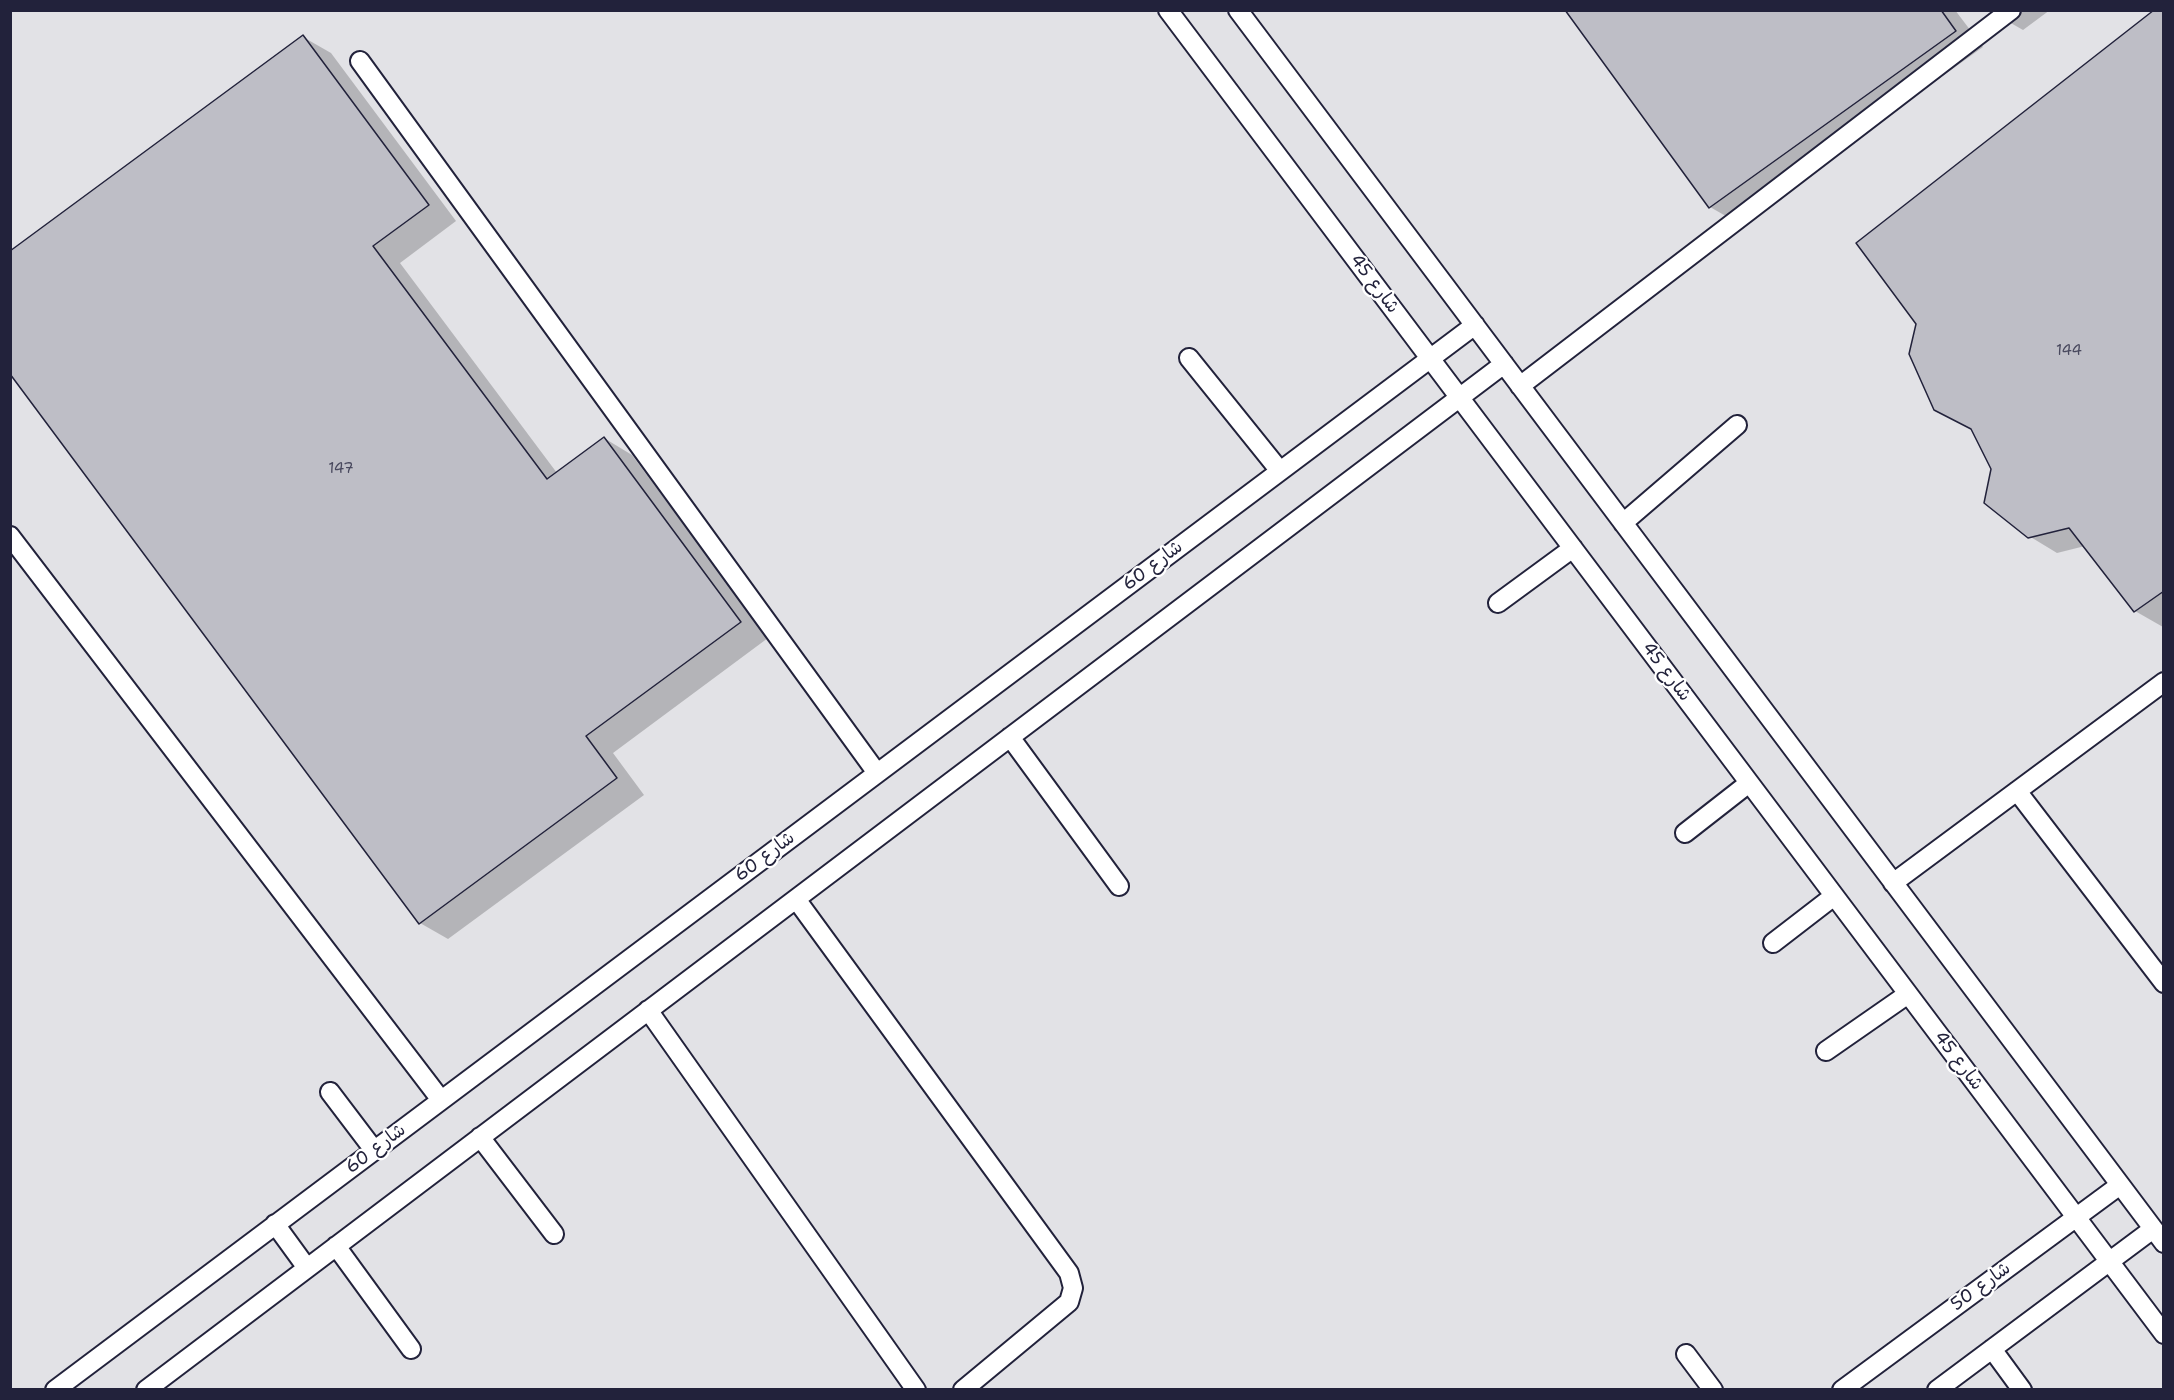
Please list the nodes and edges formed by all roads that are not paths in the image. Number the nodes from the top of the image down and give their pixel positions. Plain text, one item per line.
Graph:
1 (1168, 10) edge
2 (1238, 10) edge
3 (2011, 10) edge
4 (360, 62) dead end
5 (1475, 325) junction
6 (1189, 358) dead end
7 (1430, 358) junction
8 (1504, 364) junction
9 (1520, 386) junction
10 (1460, 398) junction
11 (1737, 424) dead end
12 (1280, 471) junction
13 (1623, 523) junction
14 (10, 536) edge
15 (1573, 548) junction
16 (1498, 603) dead end
17 (2163, 682) edge
18 (1010, 737) junction
19 (877, 773) junction
20 (1749, 783) junction
21 (2017, 791) junction
22 (1685, 833) dead end
23 (1893, 883) junction
24 (1119, 886) dead end
25 (1834, 896) junction
26 (796, 899) junction
27 (1773, 943) dead end
28 (2163, 984) edge
29 (1908, 994) junction
30 (648, 1010) junction
31 (1826, 1051) dead end
32 (330, 1092) dead end
33 (441, 1100) junction
34 (480, 1137) junction
35 (374, 1150) junction
36 (2120, 1185) junction
37 (2076, 1218) junction
38 (275, 1224) junction
39 (554, 1234) dead end
40 (2158, 1236) edge
41 (336, 1246) junction
42 (2109, 1262) junction
43 (307, 1268) junction
44 (2163, 1334) edge
45 (411, 1348) dead end
46 (1992, 1348) junction
47 (1686, 1354) dead end
48 (55, 1389) edge
49 (146, 1389) edge
50 (916, 1389) edge
51 (963, 1389) edge
52 (1713, 1389) edge
53 (1842, 1389) edge
54 (1937, 1389) edge
55 (2022, 1389) edge

1 - 7 lane, شارع 45
2 - 5 lane
3 - 9 lane
4 - 19 lane
5 - 7 lane, شارع 60
5 - 8 lane
6 - 12 lane
7 - 10 lane, شارع 45
7 - 12 lane, شارع 60
8 - 9 lane
8 - 10 lane
9 - 13 lane
10 - 15 lane, شارع 45
10 - 18 lane
11 - 13 lane
12 - 19 lane, شارع 60
13 - 23 lane
14 - 33 lane
15 - 16 lane
15 - 20 lane, شارع 45
17 - 21 lane
18 - 24 lane
18 - 26 lane
19 - 33 lane, شارع 60
20 - 22 lane
20 - 25 lane, شارع 45
21 - 23 lane
21 - 28 lane
23 - 36 lane
25 - 27 lane
25 - 29 lane, شارع 45
26 - 30 lane
26 - 51 lane
29 - 31 lane
29 - 37 lane, شارع 45
30 - 34 lane
30 - 50 lane
32 - 35 lane
33 - 35 lane, شارع 60
34 - 39 lane
34 - 41 lane
35 - 38 lane, شارع 60
36 - 37 lane, شارع 50
36 - 40 lane
37 - 42 lane, شارع 45
37 - 53 lane, شارع 50
38 - 43 lane
38 - 48 lane, شارع 60
40 - 42 lane
41 - 43 lane
41 - 45 lane
42 - 44 lane, شارع 45
42 - 46 lane
43 - 49 lane
46 - 54 lane
46 - 55 lane
47 - 52 lane

